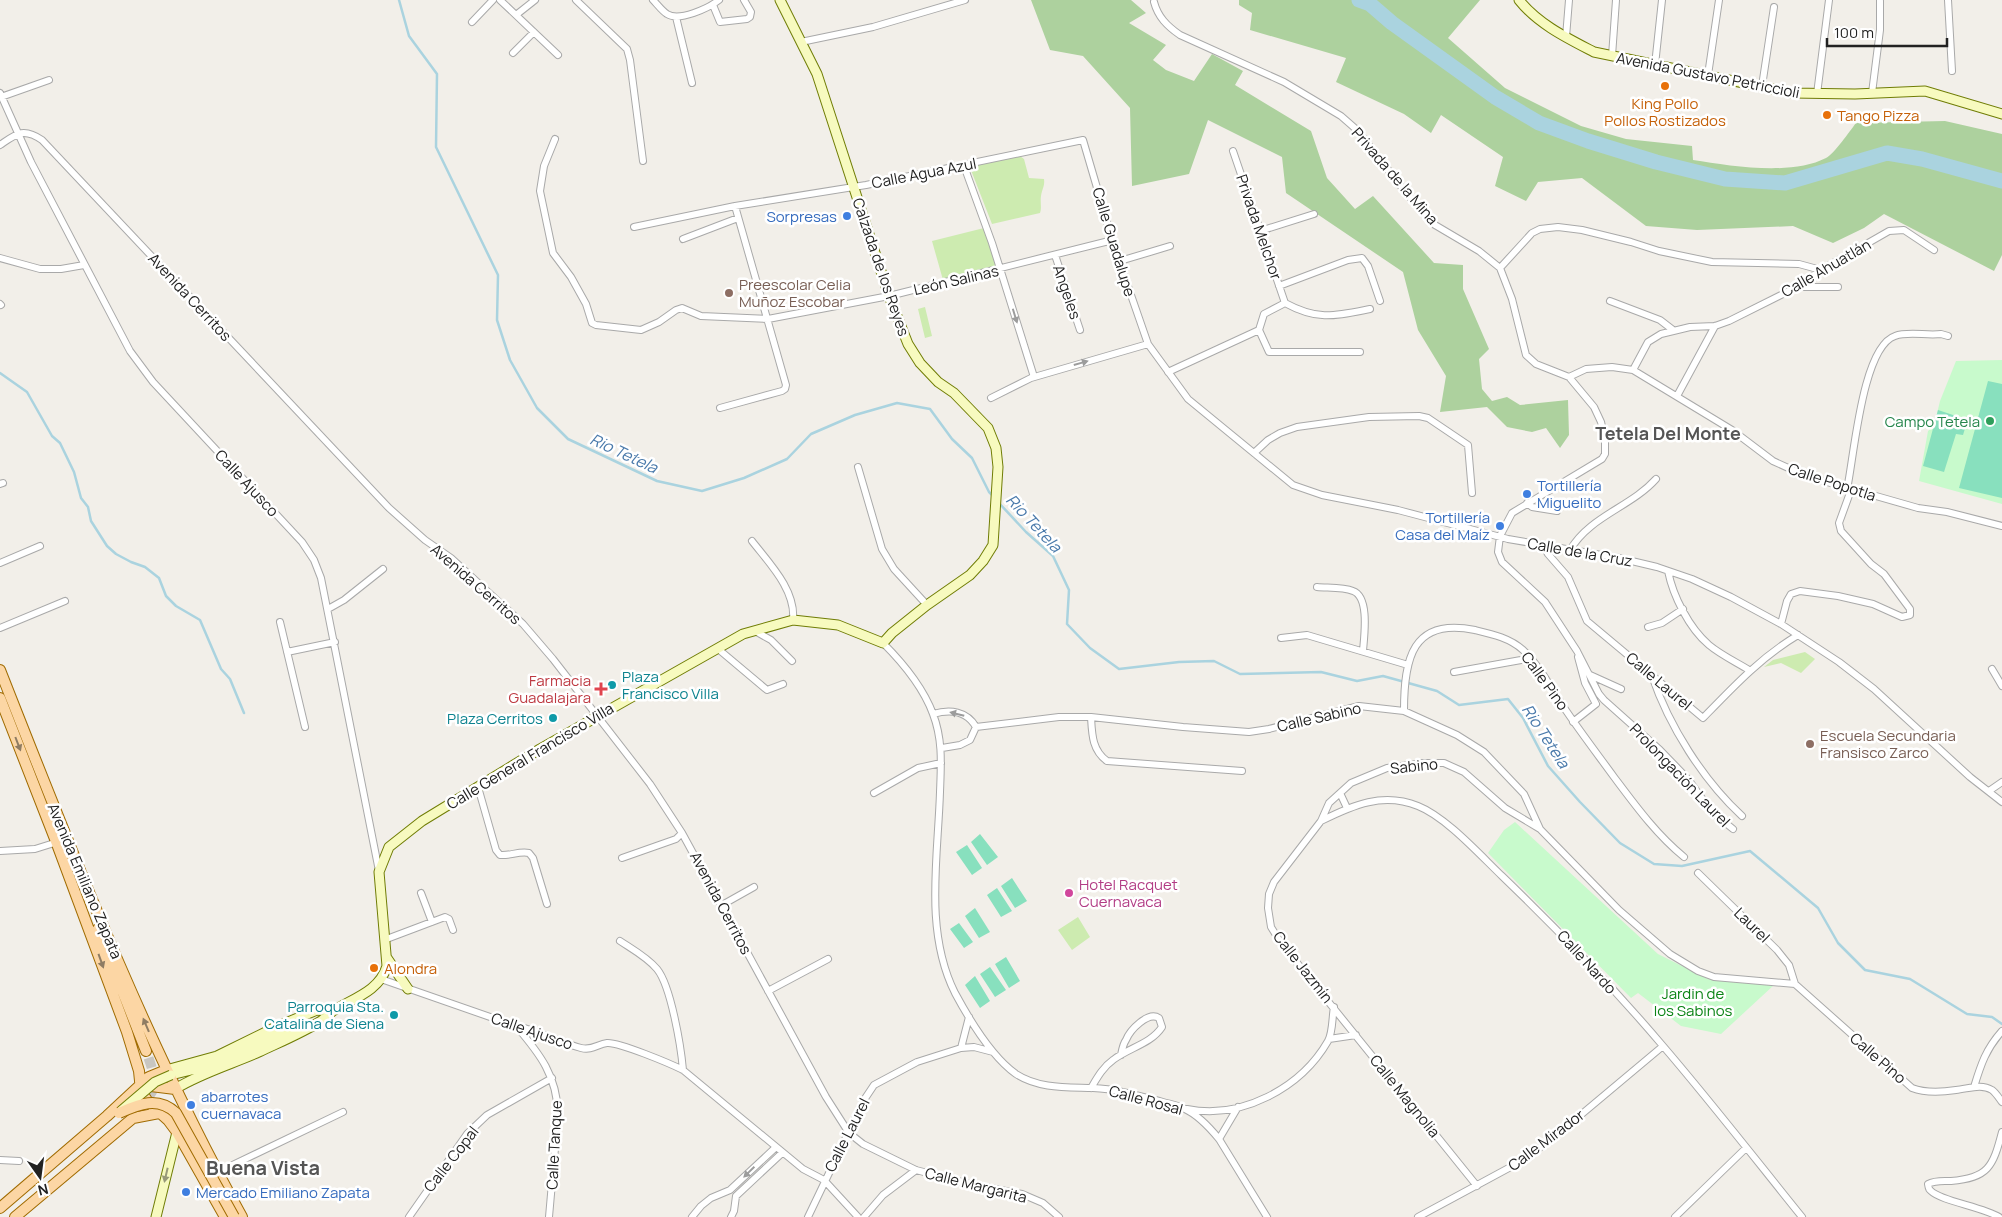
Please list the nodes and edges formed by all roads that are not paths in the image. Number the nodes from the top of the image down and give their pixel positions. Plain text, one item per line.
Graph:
1 (493, 0) edge
2 (500, 0) edge
3 (534, 0) edge
4 (576, 0) edge
5 (653, 0) edge
6 (719, 0) edge
7 (744, 0) edge
8 (780, 0) edge
9 (965, 0) edge
10 (1519, 0) edge
11 (1569, 0) edge
12 (1616, 0) edge
13 (1662, 0) edge
14 (1719, 0) edge
15 (1829, 0) edge
16 (1948, 0) edge
17 (1880, 1) dead end
18 (1154, 2) dead end
19 (1526, 4) edge
20 (713, 5) junction
21 (1774, 7) dead end
22 (516, 15) junction
23 (676, 17) junction
24 (472, 22) dead end
25 (534, 32) junction
26 (1566, 37) junction
27 (802, 42) junction
28 (513, 53) dead end
29 (558, 55) dead end
30 (1612, 56) junction
31 (1655, 65) junction
32 (1952, 71) dead end
33 (1708, 75) junction
34 (49, 80) dead end
35 (692, 83) dead end
36 (1762, 86) junction
37 (1872, 93) junction
38 (1817, 94) junction
39 (1, 95) edge
40 (2002, 114) edge
41 (18, 133) junction
42 (554, 139) dead end
43 (1083, 140) joint
44 (0, 145) edge
45 (1233, 151) dead end
46 (643, 161) dead end
47 (964, 166) junction
48 (853, 186) junction
49 (735, 206) junction
50 (1314, 214) dead end
51 (738, 218) junction
52 (634, 227) dead end
53 (1260, 231) junction
54 (683, 239) dead end
55 (1113, 240) junction
56 (1170, 246) dead end
57 (1934, 250) dead end
58 (1055, 255) junction
59 (0, 258) edge
60 (1120, 261) junction
61 (84, 265) junction
62 (1500, 268) junction
63 (1000, 269) junction
64 (1821, 270) junction
65 (1279, 286) junction
66 (1797, 287) junction
67 (1838, 287) dead end
68 (888, 296) junction
69 (1380, 301) dead end
70 (1610, 301) dead end
71 (1286, 303) junction
72 (1370, 309) dead end
73 (768, 319) junction
74 (1715, 326) junction
75 (1080, 330) dead end
76 (1259, 330) junction
77 (1673, 330) junction
78 (1948, 336) dead end
79 (1148, 344) junction
80 (1360, 352) dead end
81 (1633, 370) junction
82 (1168, 372) junction
83 (1569, 376) junction
84 (1034, 377) junction
85 (1678, 396) junction
86 (991, 398) dead end
87 (720, 408) dead end
88 (1254, 453) junction
89 (858, 467) dead end
90 (1656, 479) dead end
91 (1849, 489) junction
92 (1472, 493) dead end
93 (1527, 503) junction
94 (1557, 511) dead end
95 (2002, 526) edge
96 (1500, 536) junction
97 (752, 541) dead end
98 (1543, 545) junction
99 (40, 546) dead end
100 (1570, 550) junction
101 (0, 563) edge
102 (383, 569) dead end
103 (1668, 571) junction
104 (1317, 587) dead end
105 (65, 601) dead end
106 (927, 605) junction
107 (328, 609) junction
108 (1683, 609) junction
109 (793, 620) junction
110 (280, 622) dead end
111 (1781, 624) junction
112 (1648, 627) dead end
113 (0, 628) edge
114 (753, 630) junction
115 (1798, 635) junction
116 (1281, 638) dead end
117 (335, 642) junction
118 (883, 643) junction
119 (717, 648) junction
120 (1363, 651) junction
121 (1577, 651) junction
122 (287, 652) junction
123 (1530, 656) junction
124 (792, 661) dead end
125 (1407, 668) junction
126 (1992, 669) dead end
127 (0, 670) edge
128 (1749, 670) junction
129 (1454, 672) dead end
130 (1652, 673) junction
131 (1590, 675) junction
132 (783, 684) dead end
133 (2002, 686) edge
134 (1621, 689) dead end
135 (0, 698) edge
136 (1404, 711) junction
137 (933, 714) junction
138 (597, 716) junction
139 (1091, 717) junction
140 (1573, 722) junction
141 (305, 727) dead end
142 (976, 727) junction
143 (942, 748) junction
144 (941, 763) junction
145 (1242, 771) dead end
146 (2002, 782) edge
147 (478, 787) junction
148 (1989, 791) junction
149 (1340, 792) junction
150 (874, 793) dead end
151 (2002, 802) edge
152 (1347, 808) junction
153 (1742, 816) dead end
154 (1321, 821) junction
155 (1540, 829) junction
156 (1733, 829) dead end
157 (682, 833) junction
158 (62, 841) junction
159 (0, 852) edge
160 (1684, 857) dead end
161 (622, 858) dead end
162 (379, 872) junction
163 (1698, 873) dead end
164 (754, 887) dead end
165 (421, 893) dead end
166 (547, 904) dead end
167 (722, 905) junction
168 (432, 922) junction
169 (453, 930) dead end
170 (384, 940) junction
171 (620, 941) dead end
172 (386, 957) junction
173 (828, 959) dead end
174 (381, 980) junction
175 (1795, 984) junction
176 (408, 989) junction
177 (768, 991) junction
178 (1334, 1007) junction
179 (333, 1011) junction
180 (969, 1017) junction
181 (516, 1026) junction
182 (2002, 1031) edge
183 (1356, 1034) junction
184 (1329, 1039) junction
185 (1663, 1046) junction
186 (961, 1048) junction
187 (146, 1051) tunnel mouth
188 (994, 1053) junction
189 (1121, 1055) junction
190 (166, 1070) junction
191 (683, 1070) junction
192 (139, 1071) junction
193 (149, 1077) junction
194 (552, 1078) junction
195 (140, 1085) junction
196 (1974, 1086) junction
197 (1091, 1088) junction
198 (175, 1089) junction
199 (2002, 1102) edge
200 (1238, 1107) junction
201 (1185, 1109) junction
202 (122, 1111) junction
203 (158, 1112) junction
204 (343, 1112) dead end
205 (142, 1115) junction
206 (177, 1132) junction
207 (2002, 1132) edge
208 (198, 1133) junction
209 (849, 1133) junction
210 (1219, 1139) junction
211 (775, 1148) junction
212 (1746, 1148) junction
213 (782, 1153) junction
214 (0, 1160) edge
215 (19, 1161) dead end
216 (916, 1170) junction
217 (218, 1172) junction
218 (824, 1180) junction
219 (1477, 1186) junction
220 (730, 1190) junction
221 (736, 1196) junction
222 (235, 1204) junction
223 (0, 1208) edge
224 (0, 1214) edge
225 (226, 1216) edge
226 (5, 1217) edge
227 (15, 1217) edge
228 (156, 1217) edge
229 (242, 1217) edge
230 (409, 1217) edge
231 (549, 1217) edge
232 (692, 1217) edge
233 (731, 1217) edge
234 (808, 1217) edge
235 (858, 1217) edge
236 (864, 1217) edge
237 (1059, 1217) edge
238 (1267, 1217) edge
239 (1418, 1217) edge
240 (1676, 1217) edge
241 (1802, 1217) edge
242 (1999, 1217) edge

1 - 24 street
2 - 22 street
3 - 22 street
4 - 46 street
5 - 23 street
6 - 20 street
7 - 20 street
8 - 27 street, Calzada de los Reyes
9 - 27 street
10 - 19 street, Avenida Gustavo Petriccioli
11 - 26 street
12 - 30 street
13 - 31 street
14 - 33 street
15 - 38 street
16 - 32 street
17 - 37 street
18 - 62 street, Privada de la Mina
19 - 26 street, Avenida Gustavo Petriccioli
20 - 23 street
21 - 36 street
22 - 25 street
23 - 35 street
25 - 28 street
25 - 29 street
26 - 30 street, Avenida Gustavo Petriccioli
27 - 48 street, Calzada de los Reyes
30 - 31 street, Avenida Gustavo Petriccioli
31 - 33 street, Avenida Gustavo Petriccioli
33 - 36 street, Avenida Gustavo Petriccioli
34 - 39 street
36 - 38 street, Avenida Gustavo Petriccioli
37 - 38 street, Avenida Gustavo Petriccioli
37 - 40 street, Avenida Gustavo Petriccioli
39 - 41 street, Calle Ajusco
41 - 44 street
41 - 61 street, Calle Ajusco
41 - 138 street, Avenida Cerritos
42 - 73 street, León Salinas
43 - 47 street, Calle Agua Azul
43 - 55 street, Calle Guadalupe
45 - 53 street, Privada Melchor
47 - 48 street, Calle Agua Azul
47 - 63 street
48 - 49 street, Calle Agua Azul
48 - 68 street, Calzada de los Reyes
49 - 51 street
49 - 52 street, Calle Agua Azul
50 - 53 street
51 - 54 street
51 - 73 street
53 - 65 street, Privada Melchor
55 - 58 street, León Salinas
55 - 60 street, Calle Guadalupe
56 - 60 street
57 - 64 street, Calle Ahuatlán
58 - 63 street, León Salinas
58 - 75 street, Angeles
59 - 61 street
60 - 79 street, Calle Guadalupe
61 - 107 street, Calle Ajusco
62 - 64 street
62 - 83 street
63 - 68 street, León Salinas
63 -> 84 street
64 - 66 street, Calle Ahuatlán
65 - 69 street
65 - 71 street, Privada Melchor
66 - 67 street
66 - 74 street, Calle Ahuatlán
68 - 73 street, León Salinas
68 - 106 street, Calzada de los Reyes
70 - 77 street
71 - 72 street
71 - 76 street
73 - 87 street
74 - 77 street, Calle Ahuatlán
74 - 85 street
76 - 80 street
76 - 82 street
77 - 81 street, Calle Ahuatlán
78 - 91 street
79 - 82 street, Calle de la Cruz
84 -> 79 street
81 - 83 street, Calle Popotla
81 - 85 street, Calle Popotla
82 - 88 street, Calle de la Cruz
83 - 93 street
84 - 86 street
85 - 91 street, Calle Popotla
88 - 92 street
88 - 96 street, Calle de la Cruz
89 - 106 street
90 - 100 street
91 - 95 street, Calle Popotla
91 - 111 street
93 - 94 street
93 - 96 street
96 - 98 street, Calle de la Cruz
96 - 121 street
97 - 109 street
98 - 100 street, Calle de la Cruz
98 - 130 street, Calle Laurel
99 - 101 street
100 - 103 street, Calle de la Cruz
102 - 107 street
103 - 108 street
103 - 111 street, Calle de la Cruz
104 - 120 street
105 - 113 street
106 - 118 street, Calzada de los Reyes
107 - 117 street, Calle Ajusco
108 - 112 street
108 - 128 street
109 - 114 street, Calle General Francisco Villa
109 - 118 street, Calle General Francisco Villa
110 - 122 street
111 - 115 street, Calle de la Cruz
114 - 119 street, Calle General Francisco Villa
114 - 124 street
115 - 128 street, Calle Laurel
115 - 148 street, Calle de la Cruz
116 - 120 street
117 - 122 street
117 - 162 street, Calle Ajusco
118 - 137 street, Calle Rosal
119 - 132 street
119 - 138 street, Calle General Francisco Villa
120 - 125 street
121 - 131 street
121 - 140 street
122 - 141 street
123 - 125 street, Calle Pino
123 - 129 street
123 - 140 street, Calle Pino
125 - 136 street, Calle Pino
126 - 133 street
127 - 158 main road, Avenida Emiliano Zapata
128 - 130 street, Calle Laurel
130 - 153 street
131 - 134 street
131 - 156 street, Prolongación Laurel
135 -> 158 main road, Avenida Emiliano Zapata
136 - 139 street, Calle Sabino
136 - 155 street, Calle Sabino
142 -> 137 street
137 - 143 street, Calle Rosal
138 - 147 street, Calle General Francisco Villa
138 - 157 street, Avenida Cerritos
139 - 142 street, Calle Sabino
139 - 145 street
140 - 160 street, Calle Pino
142 - 143 street
143 - 144 street, Calle Rosal
144 - 150 street
144 - 180 street, Calle Rosal
146 - 148 street
147 - 162 street, Calle General Francisco Villa
147 - 166 street
148 - 151 street, Calle de la Cruz
149 - 152 street
149 - 154 street, Sabino
149 - 155 street, Sabino
152 - 154 street, Calle Nardo
152 - 185 street, Calle Nardo
154 - 178 street, Calle Jazmín
155 - 175 street, Calle Sabino
157 - 161 street
157 - 167 street, Avenida Cerritos
158 - 159 street
158 - 187 main road
190 -> 158 main road, Avenida Emiliano Zapata
158 -> 192 main road, Avenida Emiliano Zapata
162 - 170 street, Calle General Francisco Villa
163 - 175 street, Laurel
164 - 167 street
165 - 168 street
167 - 177 street, Avenida Cerritos
168 - 169 street
168 - 170 street
170 - 172 street, Calle General Francisco Villa
171 - 191 street
172 - 174 street, Calle General Francisco Villa
172 - 176 street
173 - 177 street
174 - 176 street, Calle Ajusco
174 - 179 street
175 - 196 street, Calle Pino
176 - 181 street, Calle Ajusco
177 - 209 street, Avenida Cerritos
178 - 183 street, Calle Magnolia
178 - 184 street, Calle Jazmín
179 - 190 street
179 - 198 street
179 - 202 street, bridge
180 - 186 street
180 - 188 street, Calle Rosal
181 - 191 street, Calle Ajusco
181 - 194 street, Calle Tanque
182 - 196 street
183 - 184 street
183 - 219 street, Calle Magnolia
184 - 200 street, Calle Jazmín
185 - 212 street, Calle Nardo
185 - 219 street, Calle Mirador
186 - 188 street, Calle Laurel
186 - 209 street, Calle Laurel
188 - 197 street, Calle Rosal
189 - 189 street
189 - 197 street
190 - 193 main road
190 - 198 main road, Avenida Emiliano Zapata
191 - 211 street, Calle Ajusco
192 - 193 main road
192 - 195 main road, Avenida Emiliano Zapata
193 - 195 main road
193 - 198 main road
194 - 230 street, Calle Copal
194 - 231 street, Calle Tanque
195 - 198 main road
195 - 202 main road
195 - 203 main road
196 - 199 street
197 - 201 street, Calle Rosal
198 - 203 main road
198 - 208 main road, Avenida Emiliano Zapata
200 - 201 street, Calle Jazmín
200 - 210 street
201 - 210 street, Calle Rosal
202 - 205 main road
202 - 223 main road
202 - 224 main road
202 - 225 main road, bridge
202 - 226 main road
203 - 205 main road
203 - 206 main road
204 - 217 street
205 - 227 main road
206 - 208 main road
206 - 225 main road
206 -> 228 street
207 - 242 street
208 - 217 main road, Avenida Emiliano Zapata
209 - 216 street, Calle Margarita
209 - 218 street, Calle Laurel
210 - 238 street, Calle Rosal
211 - 213 street, Calle Ajusco
211 -> 220 street
212 - 240 street
212 - 241 street, Calle Nardo
213 - 218 street, Calle Ajusco
213 - 221 street
214 - 215 street
216 - 236 street
216 - 237 street, Calle Margarita
217 - 222 main road, Avenida Emiliano Zapata
218 - 234 street, Calle Laurel
218 - 235 street, Calle Ajusco
219 - 239 street, Calle Mirador
220 - 221 street
220 - 232 street
221 - 233 street
222 - 225 street
222 - 229 main road, Avenida Emiliano Zapata

